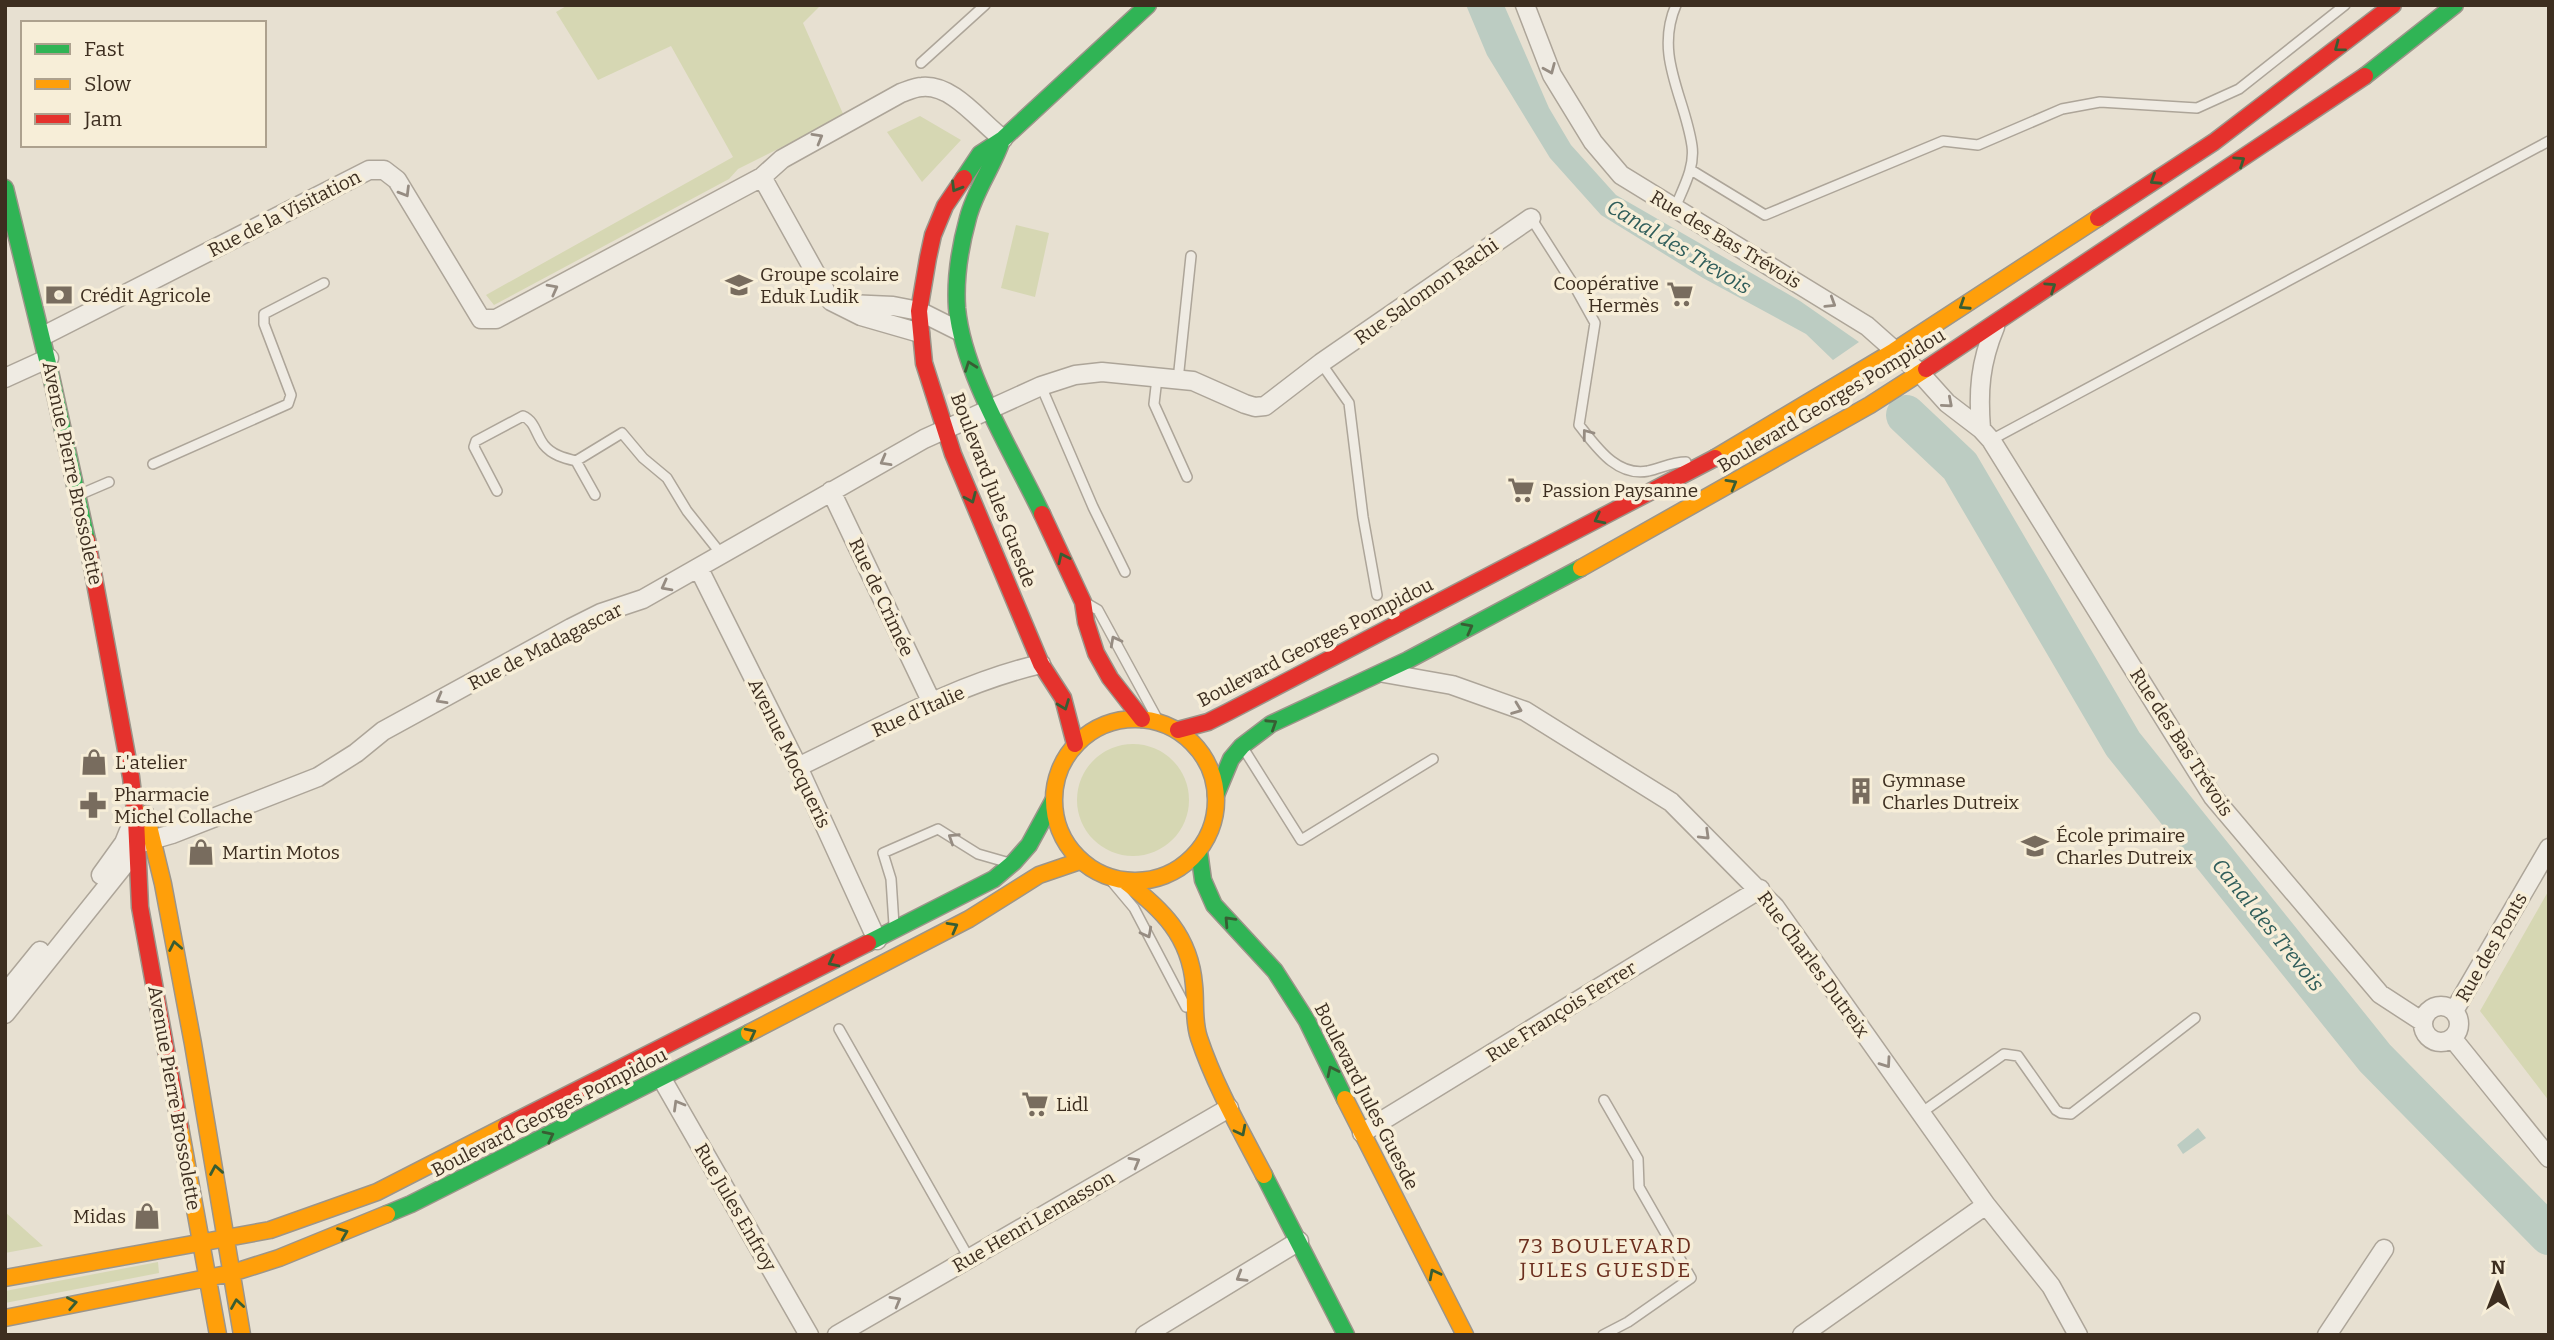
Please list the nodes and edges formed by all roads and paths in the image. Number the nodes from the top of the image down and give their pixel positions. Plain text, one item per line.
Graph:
1 (985, 5) edge
2 (1148, 5) edge
3 (1525, 5) edge
4 (1676, 5) edge
5 (2345, 5) edge
6 (2393, 5) edge
7 (2455, 5) edge
8 (921, 63) dead end
9 (1003, 139) junction
10 (2549, 141) edge
11 (1691, 170) junction
12 (762, 177) junction
13 (5, 188) edge
14 (1675, 208) junction
15 (1531, 218) joint
16 (1191, 257) dead end
17 (324, 283) dead end
18 (831, 301) junction
19 (919, 311) junction
20 (1996, 324) junction
21 (959, 331) junction
22 (920, 332) junction
23 (43, 336) junction
24 (1894, 351) junction
25 (48, 358) junction
26 (1321, 363) junction
27 (1920, 373) junction
28 (5, 378) edge
29 (1157, 378) junction
30 (1178, 380) junction
31 (1041, 386) junction
32 (989, 410) junction
33 (945, 430) junction
34 (1986, 435) junction
35 (1712, 460) junction
36 (576, 461) junction
37 (153, 464) dead end
38 (1187, 477) dead end
39 (109, 482) dead end
40 (497, 491) dead end
41 (831, 491) junction
42 (80, 494) junction
43 (595, 495) dead end
44 (722, 555) junction
45 (699, 569) junction
46 (1125, 572) dead end
47 (1377, 595) dead end
48 (1083, 602) junction
49 (1041, 664) junction
50 (1381, 673) junction
51 (932, 703) junction
52 (1142, 719) junction
53 (1159, 722) junction
54 (1178, 730) junction
55 (1075, 744) junction
56 (1242, 746) junction
57 (1433, 759) dead end
58 (798, 767) junction
59 (1216, 795) junction
60 (1053, 802) junction
61 (142, 817) junction
62 (2549, 848) edge
63 (1199, 851) junction
64 (134, 853) junction
65 (1080, 861) junction
66 (1015, 863) junction
67 (1108, 877) junction
68 (163, 881) junction
69 (1125, 881) junction
70 (1760, 889) junction
71 (895, 931) junction
72 (877, 940) junction
73 (5, 993) edge
74 (2454, 1011) junction
75 (5, 1014) edge
76 (2195, 1018) dead end
77 (2423, 1022) junction
78 (1195, 1023) junction
79 (839, 1029) dead end
80 (2453, 1039) junction
81 (662, 1079) junction
82 (1604, 1100) dead end
83 (1229, 1108) junction
84 (1921, 1113) junction
85 (1362, 1133) junction
86 (2549, 1158) edge
87 (1986, 1205) junction
88 (227, 1237) junction
89 (1299, 1241) junction
90 (201, 1242) junction
91 (2384, 1249) dead end
92 (969, 1258) junction
93 (232, 1273) junction
94 (208, 1277) junction
95 (5, 1278) edge
96 (5, 1318) edge
97 (218, 1335) edge
98 (242, 1335) edge
99 (809, 1335) edge
100 (837, 1335) edge
101 (1145, 1335) edge
102 (1346, 1335) edge
103 (1465, 1335) edge
104 (1603, 1335) edge
105 (1802, 1335) edge
106 (2078, 1335) edge
107 (2327, 1335) edge

1 - 8 lane
2 - 9 main road, Boulevard Jules Guesde
3 -> 14 street, Rue des Bas Trévois
4 - 11 lane
5 - 11 lane
6 -> 24 main road, Boulevard Georges Pompidou
20 -> 7 main road, Boulevard Georges Pompidou
12 -> 9 street, Rue de la Visitation
9 -> 19 main road, Boulevard Jules Guesde
9 - 21 main road, Boulevard Jules Guesde
10 - 34 lane
11 - 14 lane
12 - 18 street
23 -> 12 street, Rue de la Visitation
13 - 23 main road, Avenue Pierre Brossolette
14 -> 24 street, Rue des Bas Trévois
15 - 26 street, Rue Salomon Rachi
35 -> 15 lane
16 - 30 lane
17 - 37 lane
18 - 19 street
18 - 22 street
19 - 21 street
19 - 22 main road, Boulevard Jules Guesde
20 - 27 main road, Boulevard Georges Pompidou
20 - 34 street, Rue des Bas Trévois
32 -> 21 main road, Boulevard Jules Guesde
22 - 33 main road, Boulevard Jules Guesde
23 - 25 main road, Avenue Pierre Brossolette
24 - 27 street, Rue des Bas Trévois
24 - 35 main road, Boulevard Georges Pompidou
25 - 28 street
25 - 42 main road, Avenue Pierre Brossolette
26 - 30 street, Rue Salomon Rachi
26 - 47 lane
27 -> 34 street, Rue des Bas Trévois
50 -> 27 main road, Boulevard Georges Pompidou
29 - 30 street, Rue Salomon Rachi
29 - 31 street, Rue Salomon Rachi
29 - 38 lane
31 - 32 street, Rue Salomon Rachi
31 - 46 lane
32 - 33 street, Rue Salomon Rachi
48 -> 32 main road, Boulevard Jules Guesde
33 -> 41 street, Rue de Madagascar
33 -> 49 main road, Boulevard Jules Guesde
34 - 77 street, Rue des Bas Trévois
35 -> 54 main road, Boulevard Georges Pompidou
36 - 40 lane
36 - 43 lane
36 - 44 lane
39 - 42 lane
41 - 44 street, Rue de Madagascar
41 - 51 street, Rue de Crimée
42 - 61 main road, Avenue Pierre Brossolette
44 - 45 street, Rue de Madagascar
45 - 58 street, Avenue Mocqueris
45 -> 64 street, Rue de Madagascar
48 - 52 main road, Boulevard Jules Guesde
53 -> 48 lane, Boulevard Jules Guesde
49 - 51 street, Rue d'Italie
49 -> 55 main road, Boulevard Jules Guesde
56 -> 50 main road, Boulevard Georges Pompidou
50 -> 70 street, Rue Charles Dutreix
51 - 58 street, Rue d'Italie
52 - 53 main road, Boulevard Georges Pompidou
52 - 55 main road, Boulevard Georges Pompidou
53 - 54 main road, Boulevard Georges Pompidou
54 - 59 main road, Boulevard Georges Pompidou
55 - 60 main road, Boulevard Georges Pompidou
56 - 57 lane
56 - 59 main road, Boulevard Georges Pompidou
58 - 72 street, Avenue Mocqueris
59 - 63 main road, Boulevard Georges Pompidou
60 - 65 main road, Boulevard Georges Pompidou
60 - 66 main road, Boulevard Georges Pompidou
61 - 64 street
61 - 64 street
62 - 74 street, Rue des Ponts
63 - 69 main road, Boulevard Georges Pompidou
85 -> 63 main road, Boulevard Jules Guesde
64 - 68 main road, Avenue Pierre Brossolette
64 - 68 street
64 - 73 street
64 - 75 street
64 - 90 main road, Avenue Pierre Brossolette
65 - 67 main road, Boulevard Georges Pompidou
81 -> 65 main road, Boulevard Georges Pompidou
66 - 71 main road, Boulevard Georges Pompidou
66 -> 71 lane
67 - 69 main road, Boulevard Georges Pompidou
67 -> 78 lane
88 -> 68 main road, Avenue Pierre Brossolette
69 - 78 main road
70 -> 84 street, Rue Charles Dutreix
70 - 85 street, Rue François Ferrer
71 - 72 main road, Boulevard Georges Pompidou
72 -> 88 main road, Boulevard Georges Pompidou
74 - 77 street
74 - 80 street
76 - 84 lane
77 - 80 street
78 - 83 main road
79 - 92 lane
80 - 86 street
93 -> 81 main road, Boulevard Georges Pompidou
99 -> 81 street, Rue Jules Enfroy
82 - 104 lane
83 -> 89 main road
92 -> 83 street, Rue Henri Lemasson
84 - 87 street, Rue Charles Dutreix
103 -> 85 main road, Boulevard Jules Guesde
87 - 105 street
87 - 106 street, Rue Charles Dutreix
88 - 90 main road, Boulevard Georges Pompidou
88 - 93 main road, Avenue Pierre Brossolette
89 -> 101 street
89 - 102 main road
90 - 94 main road, Avenue Pierre Brossolette
90 - 95 main road, Boulevard Georges Pompidou
91 - 107 street
100 -> 92 street, Rue Henri Lemasson
93 - 94 main road, Boulevard Georges Pompidou
98 -> 93 main road, Avenue Pierre Brossolette
96 -> 94 main road, Boulevard Georges Pompidou
94 - 97 main road, Avenue Pierre Brossolette

